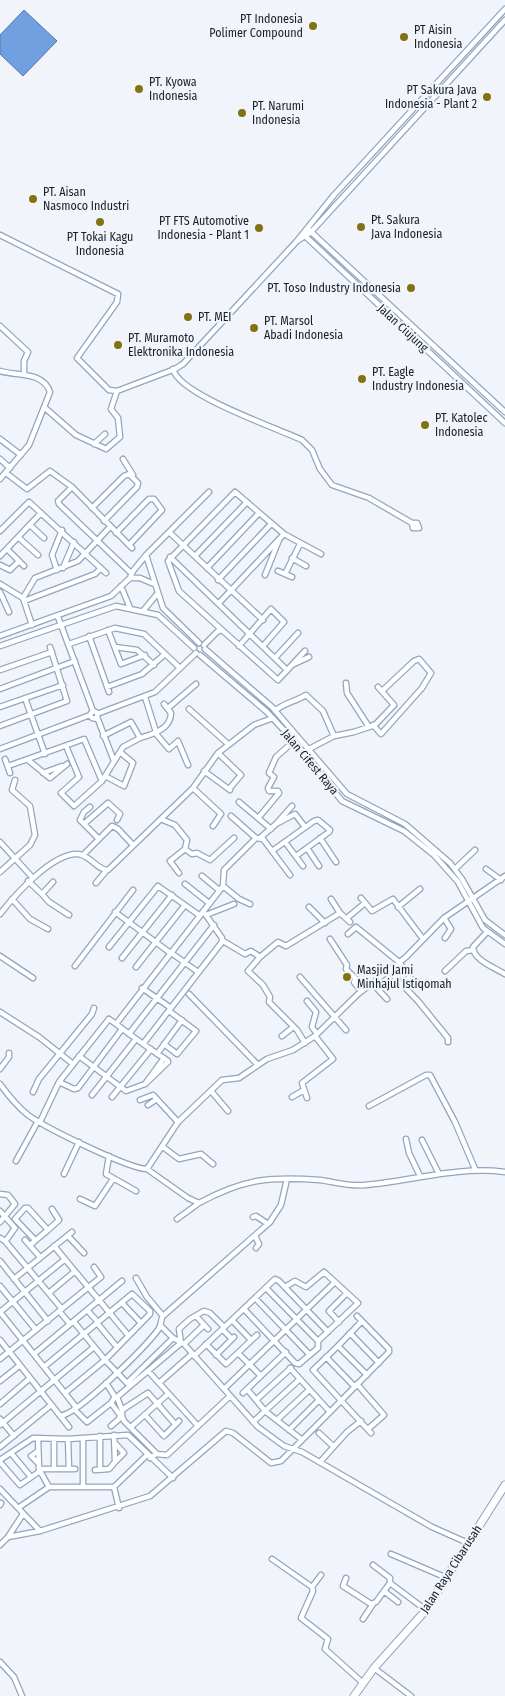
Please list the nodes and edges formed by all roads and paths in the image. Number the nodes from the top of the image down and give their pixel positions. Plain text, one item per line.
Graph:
1 (505, 9) edge
2 (505, 20) edge
3 (450, 74) junction
4 (306, 228) junction
5 (311, 232) junction
6 (301, 233) junction
7 (0, 235) edge
8 (306, 237) junction
9 (297, 241) junction
10 (0, 326) edge
11 (170, 370) junction
12 (0, 371) edge
13 (24, 374) junction
14 (117, 391) junction
15 (44, 407) junction
16 (505, 412) edge
17 (505, 423) edge
18 (105, 434) dead end
19 (0, 439) edge
20 (94, 444) junction
21 (22, 455) junction
22 (0, 459) edge
23 (123, 459) dead end
24 (10, 468) junction
25 (6, 473) junction
26 (133, 478) junction
27 (0, 479) edge
28 (72, 487) junction
29 (209, 492) dead end
30 (247, 502) junction
31 (92, 508) junction
32 (41, 513) junction
33 (259, 513) junction
34 (104, 521) junction
35 (412, 523) dead end
36 (271, 524) junction
37 (30, 525) junction
38 (110, 527) junction
39 (62, 530) junction
40 (0, 531) edge
41 (116, 532) junction
42 (169, 532) junction
43 (284, 534) junction
44 (18, 537) junction
45 (44, 538) dead end
46 (96, 540) junction
47 (279, 540) junction
48 (74, 542) junction
49 (300, 544) junction
50 (182, 545) junction
51 (6, 548) junction
52 (85, 552) junction
53 (321, 554) dead end
54 (38, 555) dead end
55 (146, 555) junction
56 (0, 556) edge
57 (195, 556) junction
58 (170, 557) junction
59 (292, 558) junction
60 (19, 560) junction
61 (0, 565) edge
62 (24, 566) dead end
63 (306, 566) dead end
64 (63, 568) junction
65 (101, 568) junction
66 (207, 568) junction
67 (57, 570) junction
68 (278, 571) dead end
69 (106, 573) dead end
70 (285, 574) junction
71 (265, 575) dead end
72 (130, 576) junction
73 (292, 577) dead end
74 (218, 580) junction
75 (0, 584) edge
76 (121, 586) junction
77 (156, 586) junction
78 (231, 591) junction
79 (0, 592) edge
80 (158, 593) junction
81 (24, 600) junction
82 (219, 603) junction
83 (6, 606) junction
84 (130, 608) junction
85 (0, 609) edge
86 (143, 611) junction
87 (9, 612) dead end
88 (58, 616) junction
89 (263, 620) junction
90 (32, 625) junction
91 (61, 625) junction
92 (108, 630) junction
93 (222, 630) junction
94 (250, 633) junction
95 (298, 633) dead end
96 (0, 636) edge
97 (89, 636) junction
98 (68, 644) junction
99 (0, 646) edge
100 (203, 646) junction
101 (239, 646) junction
102 (263, 646) junction
103 (115, 647) junction
104 (305, 650) dead end
105 (197, 652) junction
106 (165, 654) junction
107 (145, 655) junction
108 (309, 657) dead end
109 (275, 658) junction
110 (75, 662) junction
111 (293, 664) junction
112 (154, 665) junction
113 (57, 668) junction
114 (180, 668) junction
115 (0, 670) edge
116 (287, 670) junction
117 (346, 683) dead end
118 (63, 685) junction
119 (201, 688) dead end
120 (0, 689) edge
121 (145, 697) junction
122 (25, 698) junction
123 (0, 707) edge
124 (189, 709) dead end
125 (273, 709) junction
126 (267, 712) junction
127 (94, 714) junction
128 (32, 715) junction
129 (272, 718) junction
130 (0, 726) edge
131 (371, 726) junction
132 (156, 733) junction
133 (39, 734) junction
134 (103, 736) junction
135 (334, 736) junction
136 (140, 738) junction
137 (294, 741) junction
138 (228, 744) junction
139 (66, 746) junction
140 (0, 748) edge
141 (309, 749) junction
142 (120, 752) junction
143 (218, 753) junction
144 (45, 754) junction
145 (5, 759) dead end
146 (28, 760) junction
147 (114, 761) junction
148 (72, 762) junction
149 (188, 765) dead end
150 (8, 766) junction
151 (204, 771) junction
152 (10, 773) dead end
153 (105, 776) junction
154 (15, 780) dead end
155 (102, 781) junction
156 (193, 788) junction
157 (239, 802) dead end
158 (292, 806) dead end
159 (90, 807) dead end
160 (231, 816) dead end
161 (259, 817) junction
162 (117, 820) dead end
163 (163, 820) junction
164 (84, 824) junction
165 (276, 824) junction
166 (213, 826) dead end
167 (305, 827) junction
168 (271, 829) junction
169 (98, 838) junction
170 (234, 838) dead end
171 (258, 838) junction
172 (320, 838) junction
173 (0, 842) edge
174 (285, 842) junction
175 (133, 845) junction
176 (185, 848) junction
177 (307, 848) junction
178 (475, 850) dead end
179 (272, 852) junction
180 (83, 855) junction
181 (296, 856) junction
182 (14, 857) junction
183 (336, 862) dead end
184 (303, 866) dead end
185 (319, 866) dead end
186 (455, 869) junction
187 (486, 869) dead end
188 (106, 871) junction
189 (0, 872) edge
190 (179, 873) dead end
191 (290, 875) dead end
192 (202, 876) dead end
193 (503, 878) edge
194 (30, 879) junction
195 (53, 882) dead end
196 (96, 883) dead end
197 (185, 884) dead end
198 (221, 888) junction
199 (420, 889) dead end
200 (133, 890) dead end
201 (42, 894) junction
202 (172, 895) junction
203 (361, 898) dead end
204 (12, 899) junction
205 (330, 900) dead end
206 (471, 900) junction
207 (209, 903) junction
208 (234, 904) dead end
209 (250, 904) dead end
210 (365, 904) junction
211 (185, 905) junction
212 (309, 907) dead end
213 (398, 907) junction
214 (115, 912) junction
215 (340, 913) junction
216 (0, 914) edge
217 (203, 914) junction
218 (69, 915) dead end
219 (444, 918) junction
220 (129, 922) junction
221 (325, 923) junction
222 (214, 925) junction
223 (48, 929) dead end
224 (505, 929) edge
225 (142, 931) junction
226 (487, 932) junction
227 (348, 934) dead end
228 (503, 934) edge
229 (445, 938) dead end
230 (330, 939) dead end
231 (423, 939) junction
232 (496, 939) junction
233 (156, 941) junction
234 (223, 941) junction
235 (505, 944) edge
236 (109, 947) dead end
237 (472, 950) junction
238 (170, 952) junction
239 (0, 956) edge
240 (260, 957) junction
241 (122, 958) dead end
242 (399, 962) junction
243 (185, 963) junction
244 (75, 966) dead end
245 (136, 968) dead end
246 (388, 971) junction
247 (445, 971) dead end
248 (198, 972) junction
249 (505, 974) edge
250 (34, 978) dead end
251 (300, 978) dead end
252 (372, 983) junction
253 (401, 985) junction
254 (142, 988) junction
255 (361, 991) junction
256 (189, 994) dead end
257 (157, 998) junction
258 (387, 998) dead end
259 (307, 1001) dead end
260 (94, 1008) dead end
261 (170, 1010) junction
262 (0, 1012) edge
263 (336, 1016) junction
264 (182, 1020) junction
265 (116, 1024) junction
266 (292, 1028) junction
267 (122, 1029) junction
268 (346, 1030) dead end
269 (129, 1034) junction
270 (316, 1035) junction
271 (282, 1036) dead end
272 (136, 1039) junction
273 (448, 1042) dead end
274 (305, 1043) junction
275 (143, 1044) junction
276 (164, 1044) junction
277 (151, 1049) junction
278 (9, 1053) dead end
279 (59, 1054) junction
280 (157, 1054) junction
281 (79, 1056) junction
282 (73, 1064) junction
283 (258, 1065) junction
284 (94, 1066) junction
285 (0, 1069) edge
286 (107, 1076) junction
287 (59, 1082) junction
288 (0, 1086) edge
289 (120, 1087) junction
290 (304, 1090) junction
291 (211, 1091) junction
292 (32, 1092) dead end
293 (92, 1096) dead end
294 (112, 1097) dead end
295 (292, 1097) dead end
296 (307, 1098) dead end
297 (157, 1099) junction
298 (140, 1100) dead end
299 (148, 1104) dead end
300 (369, 1106) dead end
301 (228, 1111) dead end
302 (39, 1122) junction
303 (178, 1122) junction
304 (406, 1139) dead end
305 (422, 1140) dead end
306 (79, 1142) junction
307 (163, 1147) junction
308 (109, 1156) junction
309 (16, 1161) dead end
310 (213, 1164) dead end
311 (147, 1169) junction
312 (475, 1170) junction
313 (505, 1172) edge
314 (64, 1174) dead end
315 (439, 1174) junction
316 (420, 1176) junction
317 (113, 1179) junction
318 (287, 1179) junction
319 (136, 1191) dead end
320 (0, 1194) edge
321 (80, 1199) dead end
322 (199, 1204) junction
323 (52, 1209) dead end
324 (0, 1211) edge
325 (6, 1216) junction
326 (252, 1217) dead end
327 (177, 1219) dead end
328 (0, 1222) edge
329 (268, 1224) junction
330 (48, 1230) junction
331 (255, 1236) junction
332 (0, 1238) edge
333 (7, 1239) dead end
334 (25, 1240) dead end
335 (35, 1240) junction
336 (30, 1245) junction
337 (54, 1246) junction
338 (256, 1248) dead end
339 (84, 1253) dead end
340 (40, 1257) junction
341 (64, 1260) junction
342 (0, 1261) edge
343 (94, 1267) dead end
344 (28, 1268) junction
345 (74, 1272) junction
346 (136, 1278) dead end
347 (14, 1279) junction
348 (40, 1280) junction
349 (122, 1281) dead end
350 (334, 1283) junction
351 (0, 1286) edge
352 (285, 1287) junction
353 (88, 1288) junction
354 (266, 1288) junction
355 (25, 1292) junction
356 (50, 1292) junction
357 (348, 1293) junction
358 (255, 1298) junction
359 (98, 1301) junction
360 (13, 1302) junction
361 (122, 1303) junction
362 (244, 1309) junction
363 (61, 1310) junction
364 (87, 1310) junction
365 (307, 1310) junction
366 (0, 1312) edge
367 (110, 1312) junction
368 (164, 1316) junction
369 (196, 1316) junction
370 (357, 1316) dead end
371 (232, 1320) junction
372 (296, 1320) junction
373 (48, 1321) junction
374 (362, 1321) junction
375 (339, 1322) junction
376 (72, 1323) junction
377 (97, 1323) junction
378 (141, 1323) junction
379 (161, 1326) junction
380 (223, 1328) junction
381 (36, 1330) junction
382 (286, 1330) junction
383 (328, 1332) junction
384 (350, 1333) junction
385 (84, 1334) junction
386 (128, 1335) junction
387 (257, 1335) dead end
388 (173, 1338) junction
389 (0, 1340) edge
390 (23, 1340) junction
391 (251, 1340) junction
392 (274, 1340) junction
393 (318, 1341) junction
394 (182, 1344) junction
395 (206, 1344) junction
396 (338, 1346) junction
397 (117, 1347) junction
398 (94, 1348) junction
399 (8, 1352) junction
400 (286, 1352) junction
401 (238, 1353) junction
402 (34, 1354) junction
403 (193, 1355) junction
404 (216, 1355) junction
405 (310, 1355) junction
406 (326, 1357) junction
407 (0, 1359) edge
408 (105, 1360) junction
409 (295, 1363) junction
410 (379, 1363) junction
411 (226, 1364) junction
412 (249, 1365) junction
413 (19, 1366) junction
414 (44, 1367) junction
415 (290, 1368) junction
416 (220, 1370) dead end
417 (149, 1372) junction
418 (117, 1373) junction
419 (367, 1375) junction
420 (261, 1376) junction
421 (30, 1379) junction
422 (300, 1379) junction
423 (0, 1381) edge
424 (54, 1381) junction
425 (106, 1383) junction
426 (159, 1383) junction
427 (356, 1386) junction
428 (224, 1389) junction
429 (309, 1390) junction
430 (40, 1392) junction
431 (65, 1393) junction
432 (168, 1394) junction
433 (230, 1396) junction
434 (256, 1400) junction
435 (319, 1400) junction
436 (342, 1400) junction
437 (111, 1403) junction
438 (0, 1404) edge
439 (157, 1404) junction
440 (51, 1405) junction
441 (75, 1408) junction
442 (122, 1410) junction
443 (266, 1411) junction
444 (330, 1412) junction
445 (145, 1415) junction
446 (60, 1416) junction
447 (277, 1420) junction
448 (361, 1421) junction
449 (1, 1422) edge
450 (253, 1422) junction
451 (111, 1426) dead end
452 (198, 1426) junction
453 (69, 1427) dead end
454 (131, 1427) junction
455 (289, 1430) junction
456 (319, 1433) dead end
457 (114, 1435) junction
458 (14, 1436) junction
459 (100, 1436) junction
460 (164, 1436) junction
461 (38, 1438) junction
462 (83, 1438) junction
463 (68, 1439) junction
464 (300, 1439) junction
465 (54, 1440) junction
466 (160, 1440) dead end
467 (115, 1443) junction
468 (333, 1446) junction
469 (0, 1447) edge
470 (289, 1452) junction
471 (11, 1453) junction
472 (157, 1454) junction
473 (149, 1456) junction
474 (0, 1461) edge
475 (115, 1462) junction
476 (320, 1462) junction
477 (54, 1469) junction
478 (68, 1469) junction
479 (75, 1469) dead end
480 (40, 1470) junction
481 (31, 1477) junction
482 (172, 1478) junction
483 (505, 1486) edge
484 (49, 1487) junction
485 (83, 1487) junction
486 (114, 1487) junction
487 (0, 1489) edge
488 (18, 1508) junction
489 (119, 1508) junction
490 (23, 1514) junction
491 (40, 1531) junction
492 (8, 1537) junction
493 (0, 1545) edge
494 (466, 1546) junction
495 (392, 1554) dead end
496 (460, 1556) junction
497 (272, 1559) dead end
498 (373, 1565) dead end
499 (321, 1575) dead end
500 (346, 1578) dead end
501 (447, 1578) junction
502 (390, 1583) junction
503 (312, 1587) junction
504 (384, 1591) junction
505 (398, 1602) dead end
506 (373, 1604) junction
507 (426, 1610) junction
508 (362, 1619) dead end
509 (0, 1662) edge
510 (374, 1668) junction
511 (363, 1683) junction
512 (22, 1696) edge
513 (354, 1696) edge
514 (411, 1696) edge

1 - 3 street
2 - 3 street
3 - 4 street
3 - 5 street
4 - 5 street
4 - 6 street
5 - 8 street
5 - 16 street
6 - 8 street, Jalan Ciujung
6 - 9 street
7 - 14 street
8 - 9 street
8 - 17 street, Jalan Ciujung
9 - 11 street
10 - 13 street
11 - 14 street
11 - 35 street
12 - 13 street
13 - 15 street
14 - 20 street
15 - 20 street
15 - 21 street
18 - 20 street
19 - 21 street
21 - 24 street
22 - 24 street
23 - 26 street
24 - 25 street
25 - 27 street
25 - 28 street
26 - 31 street
26 - 34 street
28 - 31 street
28 - 46 street
29 - 42 street
30 - 33 street
30 - 50 street
30 - 57 street
31 - 34 street
32 - 37 street
32 - 39 street
32 - 40 street
33 - 36 street
33 - 66 street
34 - 38 street
36 - 43 street
36 - 74 street
37 - 44 street
37 - 45 street
38 - 41 street
38 - 46 street
39 - 48 street
39 - 67 street
41 - 41 street
42 - 50 street
42 - 55 street
43 - 47 street
43 - 49 street
44 - 51 street
44 - 54 street
46 - 52 street
46 - 72 street
47 - 71 street
47 - 78 street
48 - 52 street
48 - 64 street
49 - 53 street
49 - 59 street
50 - 57 street
50 - 58 street
51 - 56 street
51 - 60 street
52 - 64 street
52 - 65 street
55 - 72 street
55 - 77 street
57 - 66 street
58 - 82 street
58 - 93 street
59 - 63 street
59 - 70 street
60 - 61 street
60 - 62 street
64 - 67 street
65 - 69 street
65 - 81 street
66 - 74 street
67 - 81 street
68 - 70 street
70 - 73 street
72 - 76 street
72 - 77 street
74 - 78 street
75 - 81 street
76 - 84 street
76 - 88 street
77 - 80 street
78 - 82 street
78 - 89 street
79 - 83 street
80 - 86 street
80 - 100 street, Jalan Cifest Raya
81 - 90 street
82 - 94 street
83 - 85 street
83 - 87 street
84 - 86 street
84 - 91 street
86 - 105 street, Jalan Cifest Raya
88 - 90 street
88 - 91 street
89 - 94 street
89 - 102 street
90 - 96 street
91 - 98 street
91 - 99 street
92 - 97 street
92 - 103 street
92 - 106 street
93 - 100 street
93 - 101 street
94 - 101 street
94 - 102 street
95 - 109 street
97 - 98 street
97 - 112 street
98 - 110 street
100 - 105 street
100 - 105 street
100 - 125 street, Jalan Cifest Raya
101 - 116 street
102 - 109 street
103 - 107 street
103 - 107 street
104 - 111 street
105 - 114 street
105 - 126 street, Jalan Cifest Raya
106 - 112 street
106 - 114 street
107 - 112 street
108 - 111 street
109 - 116 street
110 - 113 street
110 - 127 street
111 - 116 street
113 - 115 street
113 - 118 street
113 - 120 street
114 - 121 street
117 - 131 street
118 - 122 street
118 - 128 street
119 - 132 street
121 - 127 street
121 - 132 street
122 - 123 street
122 - 128 street
124 - 138 street
125 - 126 street
125 - 135 street
125 - 141 street, Jalan Cifest Raya
126 - 129 street, Jalan Cifest Raya
127 - 133 street
127 - 134 street
128 - 130 street
128 - 133 street
129 - 137 street, Jalan Cifest Raya
129 - 138 street
131 - 131 street
131 - 135 street
132 - 136 street
132 - 149 street
133 - 140 street
133 - 144 street
134 - 136 street
134 - 147 street
135 - 141 street
136 - 142 street
137 - 161 street
137 - 206 street, Jalan Cifest Raya
138 - 143 street
139 - 144 street
139 - 148 street
139 - 155 street
141 - 186 street, Jalan Cifest Raya
142 - 147 street
142 - 153 street
143 - 151 street
143 - 151 street
144 - 146 street
145 - 150 street
146 - 148 street
146 - 150 street
147 - 153 street
148 - 155 street
150 - 152 street
151 - 156 street
153 - 155 street
154 - 182 street
156 - 163 street
156 - 166 street
157 - 161 street
158 - 165 street
159 - 164 street
160 - 171 street
161 - 168 street
162 - 164 street
163 - 175 street
163 - 176 street
164 - 169 street
165 - 167 street
165 - 168 street
167 - 172 street
167 - 174 street
168 - 171 street
169 - 175 street
169 - 180 street
170 - 176 street
171 - 179 street
171 - 198 street
172 - 177 street
172 - 183 street
173 - 182 street
174 - 179 street
174 - 181 street
175 - 188 street
176 - 190 street
177 - 181 street
177 - 185 street
178 - 186 street
179 - 191 street
180 - 188 street
180 - 194 street
181 - 184 street
182 - 189 street
182 - 194 street
186 - 206 street, Jalan Cifest Raya
187 - 193 street
188 - 196 street
192 - 198 street
193 - 206 street
194 - 201 street
194 - 204 street
195 - 201 street
197 - 207 street
198 - 207 street
198 - 209 street
199 - 213 street
200 - 214 street
201 - 218 street
202 - 211 street
202 - 220 street
202 - 225 street
203 - 210 street
204 - 216 street
204 - 223 street
205 - 215 street
206 - 219 street
206 - 226 street, Jalan Cifest Raya
206 - 228 street, Jalan Cifest Raya
207 - 217 street
208 - 217 street
210 - 213 street
210 - 215 street
211 - 217 street
211 - 233 street
212 - 221 street
213 - 231 street
214 - 220 street
214 - 244 street
215 - 221 street
217 - 222 street
217 - 238 street
219 - 229 street
219 - 231 street
220 - 225 street
220 - 236 street
221 - 240 street
222 - 234 street
222 - 243 street
224 - 228 street
225 - 233 street
225 - 241 street
226 - 232 street, Jalan Cifest Raya
226 - 237 street
227 - 242 street
228 - 232 street
230 - 255 street
231 - 242 street
232 - 235 street, Jalan Cifest Raya
233 - 238 street
233 - 245 street
234 - 240 street
234 - 248 street
237 - 247 street
237 - 249 street
238 - 243 street
238 - 254 street
239 - 250 street
240 - 266 street
242 - 246 street
242 - 253 street
243 - 248 street
243 - 257 street
246 - 252 street
246 - 253 street
248 - 261 street
251 - 263 street
252 - 255 street
252 - 258 street
253 - 273 street
254 - 257 street
254 - 265 street
255 - 263 street
256 - 283 street
257 - 261 street
257 - 269 street
259 - 270 street
260 - 279 street
261 - 264 street
261 - 275 street
262 - 279 street
263 - 268 street
263 - 270 street
264 - 276 street
264 - 276 street
265 - 267 street
265 - 281 street
266 - 271 street
266 - 274 street
267 - 269 street
267 - 284 street
269 - 272 street
270 - 274 street
270 - 290 street
272 - 275 street
272 - 286 street
274 - 283 street
275 - 277 street
276 - 280 street
277 - 280 street
277 - 289 street
278 - 285 street
279 - 282 street
279 - 292 street
280 - 289 street
281 - 282 street
281 - 284 street
282 - 287 street
283 - 291 street
284 - 286 street
284 - 287 street
286 - 289 street
286 - 293 street
287 - 302 street
288 - 302 street
289 - 294 street
290 - 295 street
290 - 296 street
291 - 301 street
291 - 303 street
297 - 298 street
297 - 299 street
297 - 303 street
300 - 312 street
302 - 306 street
302 - 309 street
303 - 307 street
304 - 316 street
305 - 315 street
306 - 308 street
306 - 314 street
307 - 310 street
307 - 311 street
308 - 311 street
308 - 317 street
311 - 322 street
312 - 313 street
312 - 315 street
315 - 316 street
316 - 318 street
317 - 319 street
317 - 321 street
318 - 322 street
318 - 329 street
320 - 325 street
322 - 327 street
323 - 330 street
324 - 325 street
325 - 328 street
325 - 333 street
326 - 329 street
329 - 331 street
330 - 335 street
330 - 335 street
331 - 338 street
331 - 368 street
332 - 344 street
334 - 336 street
335 - 336 street
336 - 340 street
337 - 339 street
337 - 340 street
337 - 341 street
340 - 344 street
341 - 345 street
341 - 348 street
342 - 347 street
343 - 353 street
344 - 347 street
344 - 348 street
345 - 353 street
345 - 356 street
346 - 368 street
347 - 355 street
348 - 355 street
348 - 356 street
349 - 359 street
350 - 352 street
350 - 357 street
350 - 365 street
351 - 360 street
352 - 354 street
352 - 365 street
353 - 359 street
353 - 363 street
354 - 358 street
354 - 372 street
355 - 360 street
355 - 373 street
356 - 363 street
357 - 375 street
357 - 375 street
358 - 362 street
358 - 382 street
359 - 364 street
359 - 367 street
360 - 366 street
360 - 381 street
361 - 367 street
361 - 378 street
361 - 378 street
362 - 371 street
362 - 392 street
363 - 373 street
363 - 376 street
364 - 376 street
364 - 377 street
365 - 372 street
365 - 383 street
366 - 390 street
367 - 377 street
367 - 386 street
368 - 379 street
369 - 380 street
369 - 394 street
369 - 394 street
370 - 374 street
371 - 380 street
371 - 391 street
372 - 382 street
372 - 393 street
373 - 381 street
374 - 384 street
374 - 410 street
375 - 383 street
376 - 385 street
376 - 402 street
377 - 385 street
377 - 397 street
378 - 386 street
379 - 388 street
379 - 418 street
380 - 395 street
380 - 404 street
381 - 390 street
382 - 392 street
382 - 405 street
383 - 393 street
384 - 396 street
384 - 410 street
385 - 398 street
385 - 414 street
386 - 397 street
387 - 391 street
388 - 394 street
388 - 418 street
389 - 399 street
390 - 399 street
390 - 402 street
391 - 401 street
392 - 400 street
392 - 412 street
393 - 405 street
394 - 403 street
394 - 417 street
395 - 403 street
395 - 404 street
396 - 406 street
396 - 419 street
397 - 408 street
398 - 408 street
398 - 424 street
399 - 407 street
399 - 413 street
400 - 409 street
400 - 420 street
401 - 411 street
401 - 412 street
402 - 414 street
403 - 426 street
403 - 428 street
404 - 411 street
405 - 409 street
406 - 427 street
406 - 436 street
408 - 418 street
408 - 431 street
409 - 415 street
410 - 419 street
411 - 416 street
412 - 420 street
412 - 428 street
413 - 421 street
413 - 423 street
414 - 424 street
415 - 422 street
415 - 434 street
417 - 426 street
417 - 442 street
418 - 425 street
419 - 427 street
420 - 434 street
421 - 430 street
421 - 438 street
422 - 429 street
422 - 443 street
424 - 430 street
424 - 431 street
425 - 437 street
425 - 441 street
426 - 432 street
427 - 436 street
427 - 448 street
428 - 433 street
429 - 435 street
429 - 447 street
430 - 440 street
430 - 449 street
431 - 441 street
432 - 439 street
432 - 452 street
433 - 450 street
433 - 452 street
434 - 443 street
435 - 444 street
435 - 455 street
436 - 444 street
436 - 448 street
437 - 441 street
437 - 451 street
439 - 442 street
439 - 445 street
439 - 460 street
440 - 446 street
440 - 458 street
441 - 446 street
442 - 454 street
443 - 447 street
443 - 450 street
444 - 464 street
445 - 454 street
445 - 460 street
446 - 453 street
447 - 455 street
448 - 468 street
449 - 458 street
450 - 470 street
452 - 472 street
454 - 472 street
455 - 464 street
456 - 468 street
457 - 459 street
457 - 467 street
457 - 473 street
458 - 469 street
459 - 462 street
459 - 475 street
460 - 466 street
461 - 465 street
461 - 471 street
461 - 480 street
462 - 463 street
462 - 485 street
463 - 465 street
463 - 478 street
464 - 470 street
465 - 477 street
467 - 475 street
467 - 475 street
468 - 476 street
470 - 476 street
470 - 482 street
471 - 474 street
471 - 481 street
472 - 473 street
473 - 482 street
473 - 486 street
474 - 481 street
476 - 494 street
477 - 478 street
477 - 480 street
478 - 479 street
480 - 481 street
480 - 484 street
482 - 489 street
483 - 494 main road, Jalan Raya Cibarusah
484 - 485 street
484 - 488 street
485 - 486 street
486 - 489 street
487 - 488 street
488 - 490 street
489 - 491 street
490 - 491 street
490 - 492 street
491 - 492 street
492 - 493 street
494 - 496 main road, Jalan Raya Cibarusah
495 - 501 street
496 - 501 main road, Jalan Raya Cibarusah
496 - 510 main road, Jalan Raya Cibarusah
497 - 503 street
498 - 502 street
499 - 503 street
500 - 506 street
501 - 507 main road, Jalan Raya Cibarusah
502 - 504 street
502 - 507 street
503 - 511 street
504 - 505 street
504 - 506 street
506 - 508 street
507 - 510 main road, Jalan Raya Cibarusah
509 - 512 street
510 - 511 main road, Jalan Raya Cibarusah
510 - 513 main road, Jalan Raya Cibarusah
510 - 514 street
511 - 513 main road, Jalan Raya Cibarusah

